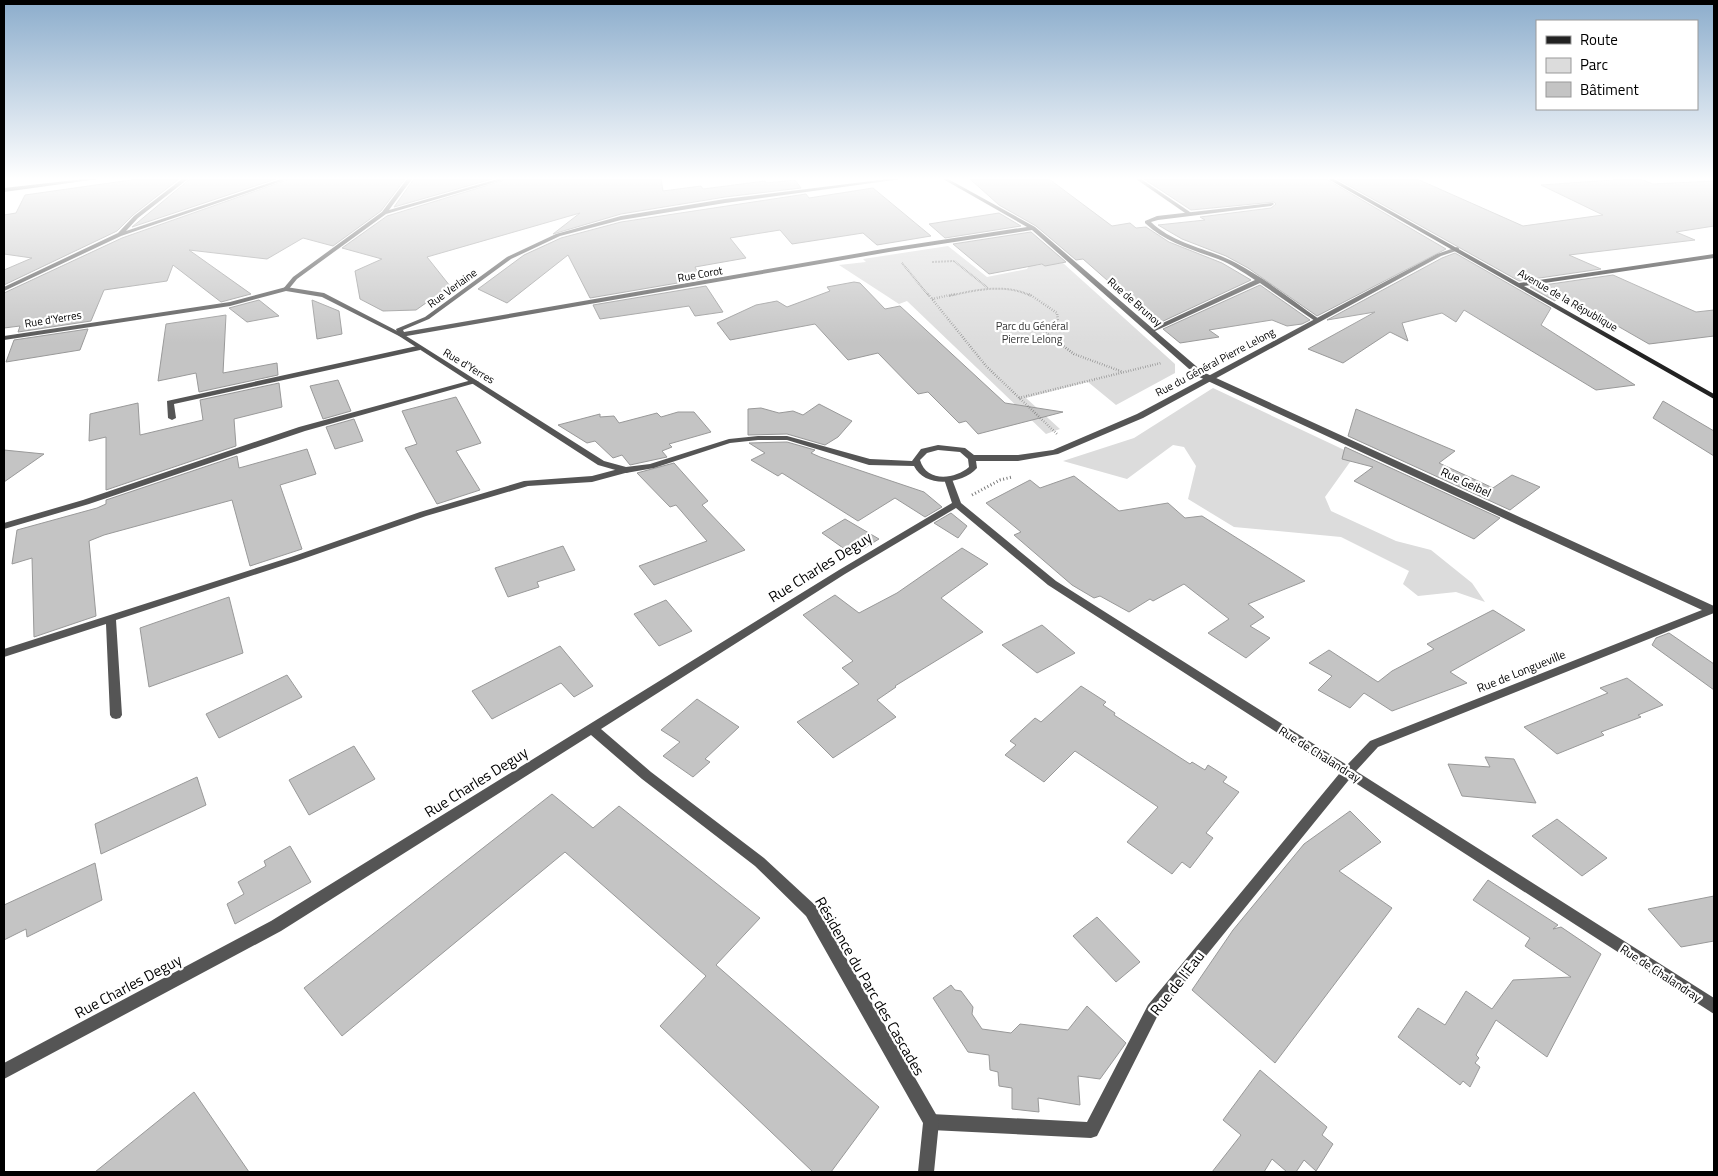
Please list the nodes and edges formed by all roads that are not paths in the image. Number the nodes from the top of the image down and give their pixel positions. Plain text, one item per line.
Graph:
1 (122, 234) edge
2 (355, 234) edge
3 (563, 234) edge
4 (995, 234) edge
5 (1040, 234) edge
6 (1162, 234) edge
7 (1430, 234) edge
8 (119, 235) joint
9 (1457, 249) junction
10 (1714, 256) edge
11 (1258, 281) junction
12 (1520, 286) junction
13 (4, 289) edge
14 (286, 289) junction
15 (427, 318) junction
16 (1317, 320) junction
17 (443, 328) junction
18 (1153, 330) junction
19 (401, 335) junction
20 (4, 338) edge
21 (417, 348) junction
22 (1208, 378) junction
23 (475, 382) junction
24 (1714, 398) edge
25 (172, 418) dead end
26 (972, 458) junction
27 (916, 464) junction
28 (626, 470) junction
29 (948, 479) junction
30 (957, 504) junction
31 (4, 526) edge
32 (1713, 609) edge
33 (111, 618) junction
34 (4, 653) edge
35 (116, 715) dead end
36 (593, 730) junction
37 (1348, 772) junction
38 (1714, 1008) edge
39 (4, 1071) edge
40 (931, 1122) junction
41 (926, 1172) edge

1 - 8 street
2 - 14 street
3 - 15 street, Rue Verlaine
4 - 17 street, Rue Corot
5 - 18 street, Rue de Brunoy
6 - 11 street
7 - 9 main road, Avenue de la République
8 - 13 street
9 - 12 main road, Avenue de la République
9 - 16 street, Rue du Général Pierre Lelong
10 - 12 main road
11 - 16 street
11 - 18 street
12 - 24 main road, Avenue de la République
14 - 19 street, Rue d'Yerres
14 - 20 street, Rue d'Yerres
15 - 17 street
15 - 19 street, Rue Verlaine
16 - 22 street, Rue du Général Pierre Lelong
17 - 19 street, Rue Corot
18 - 22 street, Rue de Brunoy
19 - 21 street, Rue d'Yerres
21 - 23 street, Rue d'Yerres
21 - 25 street
22 - 26 street, Rue du Général Pierre Lelong
22 - 32 street, Rue Geibel
23 - 28 street, Rue d'Yerres
23 - 31 street
26 - 27 street
26 - 29 street
27 - 28 street, Rue d'Yerres
27 - 29 street
28 - 33 street
29 - 30 street
30 - 36 street, Rue Charles Deguy
30 - 37 street, Rue de Chalandray
32 - 37 street, Rue de Longueville
33 - 34 street
33 - 35 street
36 - 39 street, Rue Charles Deguy
36 - 40 street, Résidence du Parc des Cascades
37 - 38 street, Rue de Chalandray
37 - 40 street, Rue de l'Eau
40 - 41 street

